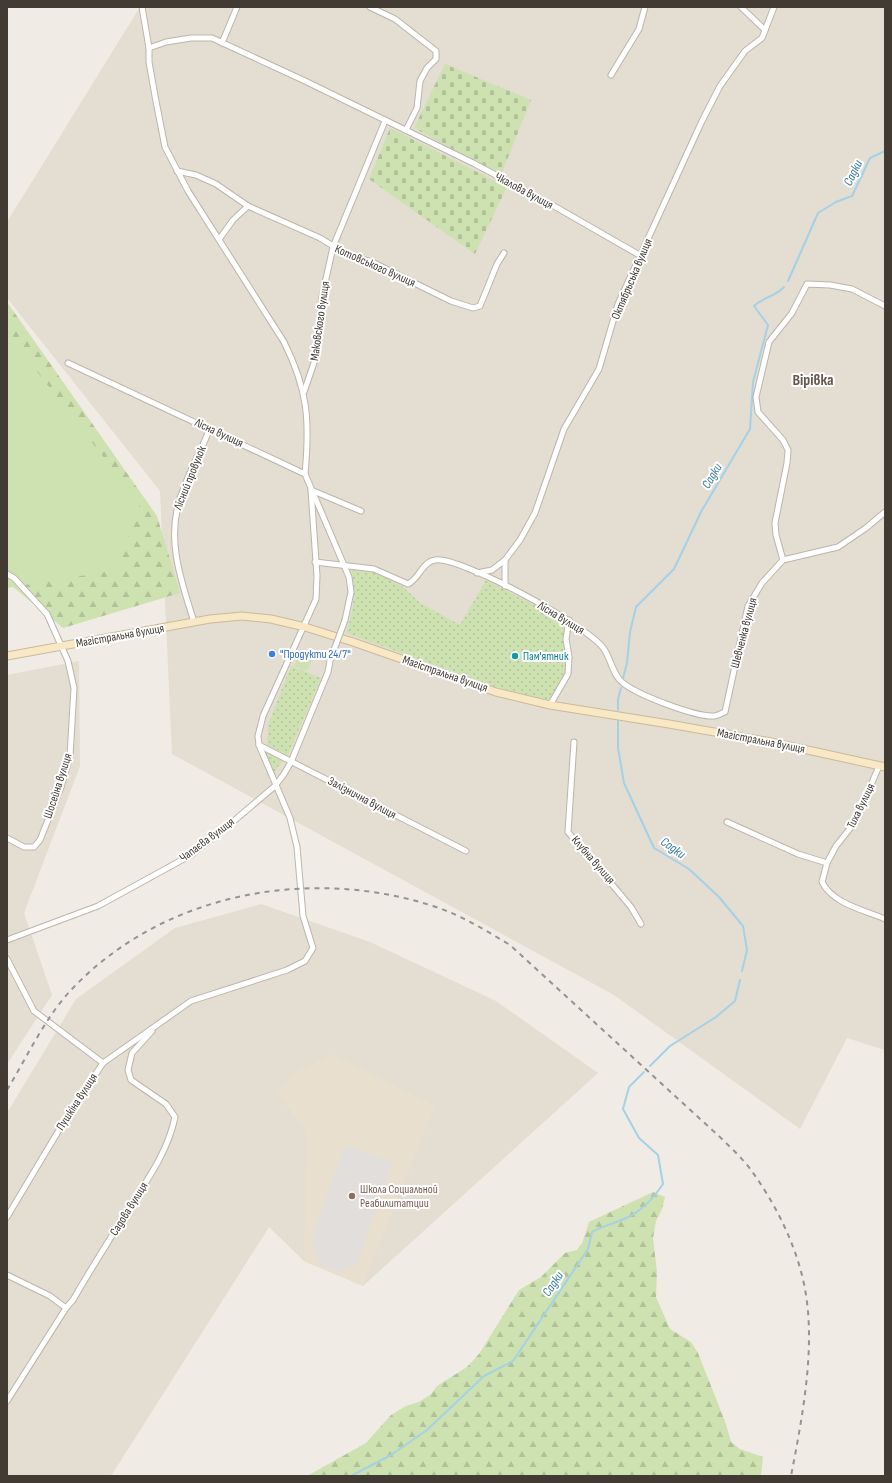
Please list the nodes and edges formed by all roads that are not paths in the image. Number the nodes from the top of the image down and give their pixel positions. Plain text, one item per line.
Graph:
1 (142, 7) edge
2 (237, 7) edge
3 (370, 7) edge
4 (645, 7) edge
5 (741, 7) edge
6 (774, 7) edge
7 (765, 30) junction
8 (222, 43) junction
9 (149, 48) junction
10 (611, 75) dead end
11 (385, 121) junction
12 (406, 130) junction
13 (177, 171) junction
14 (248, 206) junction
15 (220, 238) junction
16 (333, 247) junction
17 (504, 253) dead end
18 (641, 256) junction
19 (885, 306) edge
20 (68, 363) dead end
21 (304, 394) junction
22 (210, 428) junction
23 (305, 474) junction
24 (310, 490) junction
25 (361, 511) dead end
26 (885, 512) edge
27 (505, 560) junction
28 (783, 560) junction
29 (316, 562) junction
30 (344, 565) junction
31 (477, 573) junction
32 (7, 574) edge
33 (505, 586) junction
34 (569, 620) junction
35 (194, 622) junction
36 (305, 627) junction
37 (63, 646) junction
38 (7, 656) edge
39 (550, 705) junction
40 (725, 712) joint
41 (574, 742) dead end
42 (259, 745) junction
43 (291, 762) junction
44 (882, 766) edge
45 (276, 786) junction
46 (727, 822) dead end
47 (7, 838) edge
48 (466, 851) dead end
49 (827, 864) junction
50 (885, 919) edge
51 (641, 924) dead end
52 (7, 940) edge
53 (7, 959) edge
54 (157, 1025) junction
55 (103, 1063) junction
56 (7, 1217) edge
57 (7, 1275) edge
58 (66, 1308) junction
59 (7, 1401) edge

1 - 9 street
2 - 8 street
3 - 12 street
4 - 10 street
5 - 7 street
6 - 7 street, Октябрьська вулиця
7 - 18 street, Октябрьська вулиця
8 - 9 street, Чкалова вулиця
8 - 11 street, Чкалова вулиця
9 - 13 street
11 - 12 street, Чкалова вулиця
11 - 16 street, Маковского вулиця
12 - 18 street, Чкалова вулиця
13 - 14 street, Котовського вулиця
13 - 15 street
14 - 15 street
14 - 16 street, Котовського вулиця
15 - 21 street
16 - 17 street, Котовського вулиця
16 - 21 street, Маковского вулиця
18 - 27 street, Октябрьська вулиця
19 - 28 street
20 - 22 street, Лісна вулиця
21 - 23 street
22 - 23 street, Лісна вулиця
22 - 35 street, Лісний провулок
23 - 24 street
24 - 25 street
24 - 29 street
24 - 30 street, Чапаєва вулиця
26 - 28 street
27 - 31 street
27 - 33 street
28 - 40 street, Шевченка вулиця
29 - 30 street
29 - 36 street
30 - 31 street, Лісна вулиця
30 - 43 street, Чапаєва вулиця, bridge
31 - 33 street, Лісна вулиця
32 - 37 street, Шосейна вулиця
33 - 34 street, Лісна вулиця
34 - 39 street
34 - 40 street, Лісна вулиця
35 - 36 main road, Магістральна вулиця
35 - 37 main road, Магістральна вулиця
36 - 39 main road, Магістральна вулиця
36 - 42 street
37 - 38 main road, Магістральна вулиця
37 - 47 street, Шосейна вулиця
39 - 44 main road, Магістральна вулиця
41 - 51 street, Клубна вулиця
42 - 43 street, Залізнична вулиця
42 - 45 street, Пушкіна вулиця
43 - 45 street, Чапаєва вулиця
43 - 48 street, Залізнична вулиця
44 - 49 street, Тиха вулиця
45 - 52 street, Чапаєва вулиця
45 - 54 street, Пушкіна вулиця
46 - 49 street
49 - 50 street, Тиха вулиця
53 - 55 street
54 - 55 street, Пушкіна вулиця
54 - 58 street, Садова вулиця
55 - 56 street, Пушкіна вулиця
57 - 58 street
58 - 59 street, Садова вулиця

